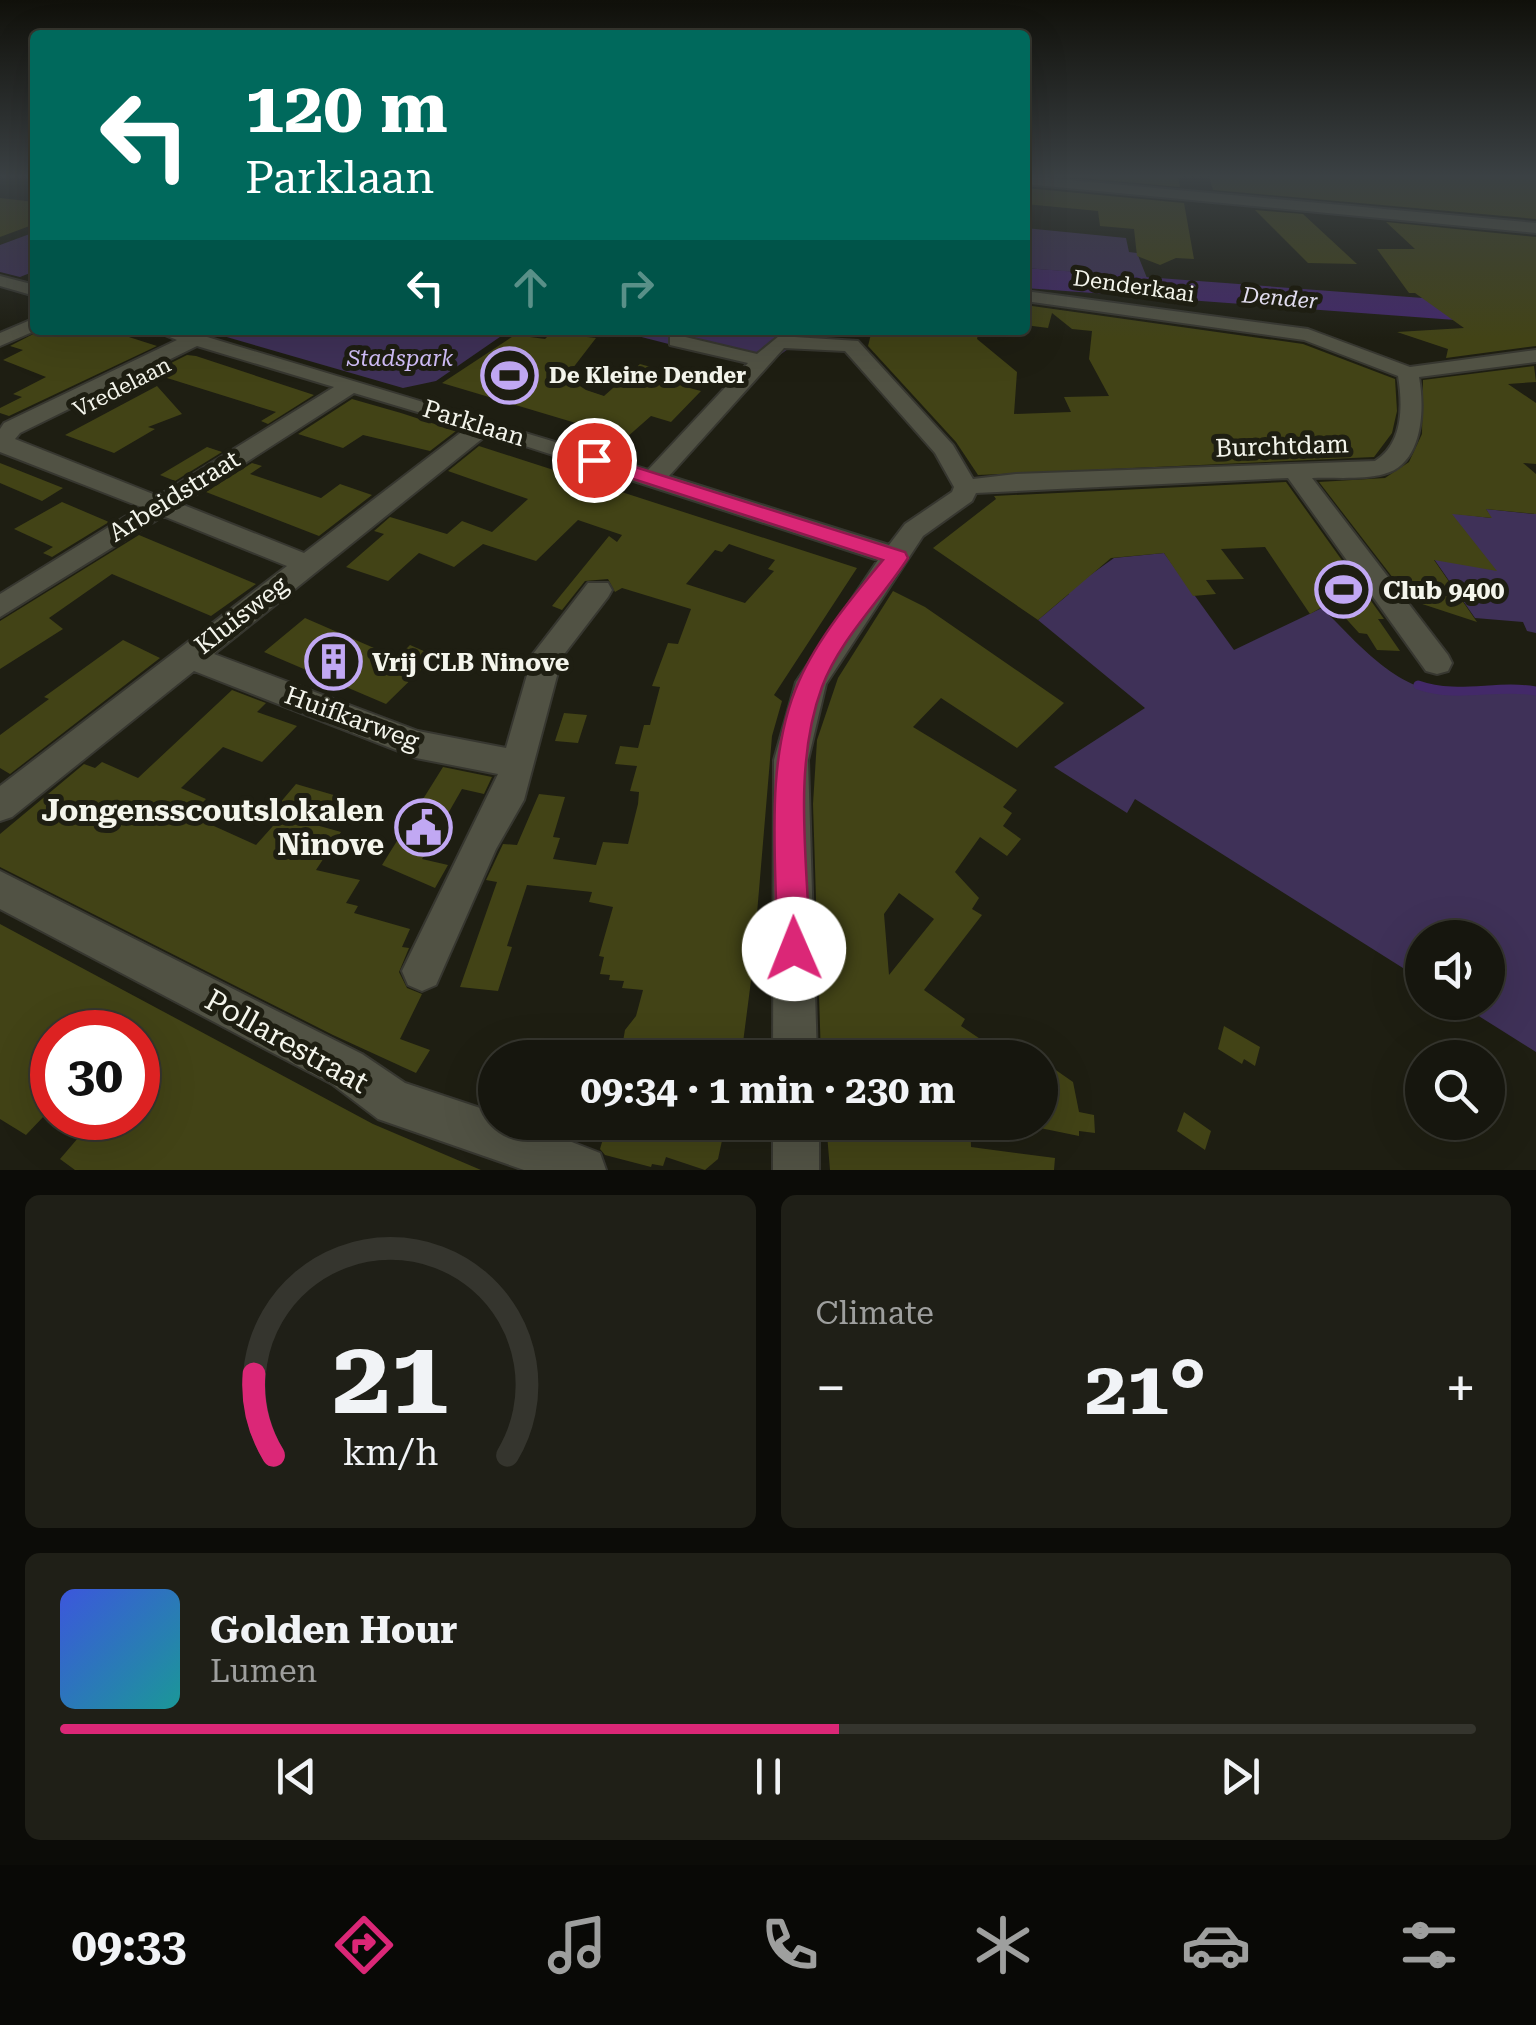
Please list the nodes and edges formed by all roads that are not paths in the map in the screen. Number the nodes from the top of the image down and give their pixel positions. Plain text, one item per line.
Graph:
1 (0, 280) edge
2 (30, 289) edge
3 (1030, 297) edge
4 (30, 326) edge
5 (180, 335) edge
6 (854, 337) edge
7 (0, 340) edge
8 (197, 340) junction
9 (677, 341) dead end
10 (1528, 356) edge
11 (759, 360) junction
12 (1408, 374) junction
13 (350, 386) junction
14 (484, 426) junction
15 (1, 442) edge
16 (1296, 473) junction
17 (652, 478) junction
18 (966, 487) junction
19 (159, 505) junction
20 (897, 558) junction
21 (306, 564) junction
22 (598, 590) dead end
23 (0, 607) edge
24 (189, 657) junction
25 (1437, 663) dead end
26 (518, 764) junction
27 (0, 806) edge
28 (0, 889) edge
29 (422, 971) dead end
30 (795, 1040) edge
31 (796, 1140) edge
32 (583, 1170) edge
33 (796, 1170) edge

1 - 2 street
3 - 12 street, Denderkaai
4 - 7 street
5 - 8 street, Parklaan
6 - 11 street
6 - 18 street
8 - 13 street, Parklaan
8 - 15 street, Vredelaan
9 - 11 street
10 - 12 street
11 - 17 street
12 - 16 street, Burchtdam
13 - 14 street, Parklaan
13 - 19 street, Arbeidstraat
14 - 17 street, Parklaan
14 - 21 street, Kluisweg
15 - 19 street
16 - 18 street, Burchtdam
16 - 25 street
17 - 20 street, Parklaan
18 - 20 street
19 - 21 street
19 - 23 street, Arbeidstraat
20 - 30 street
21 - 24 street, Kluisweg
22 - 26 street
24 - 26 street, Huifkarweg
24 - 27 street, Kluisweg
26 - 29 street
28 - 32 street, Pollarestraat
31 - 33 street

